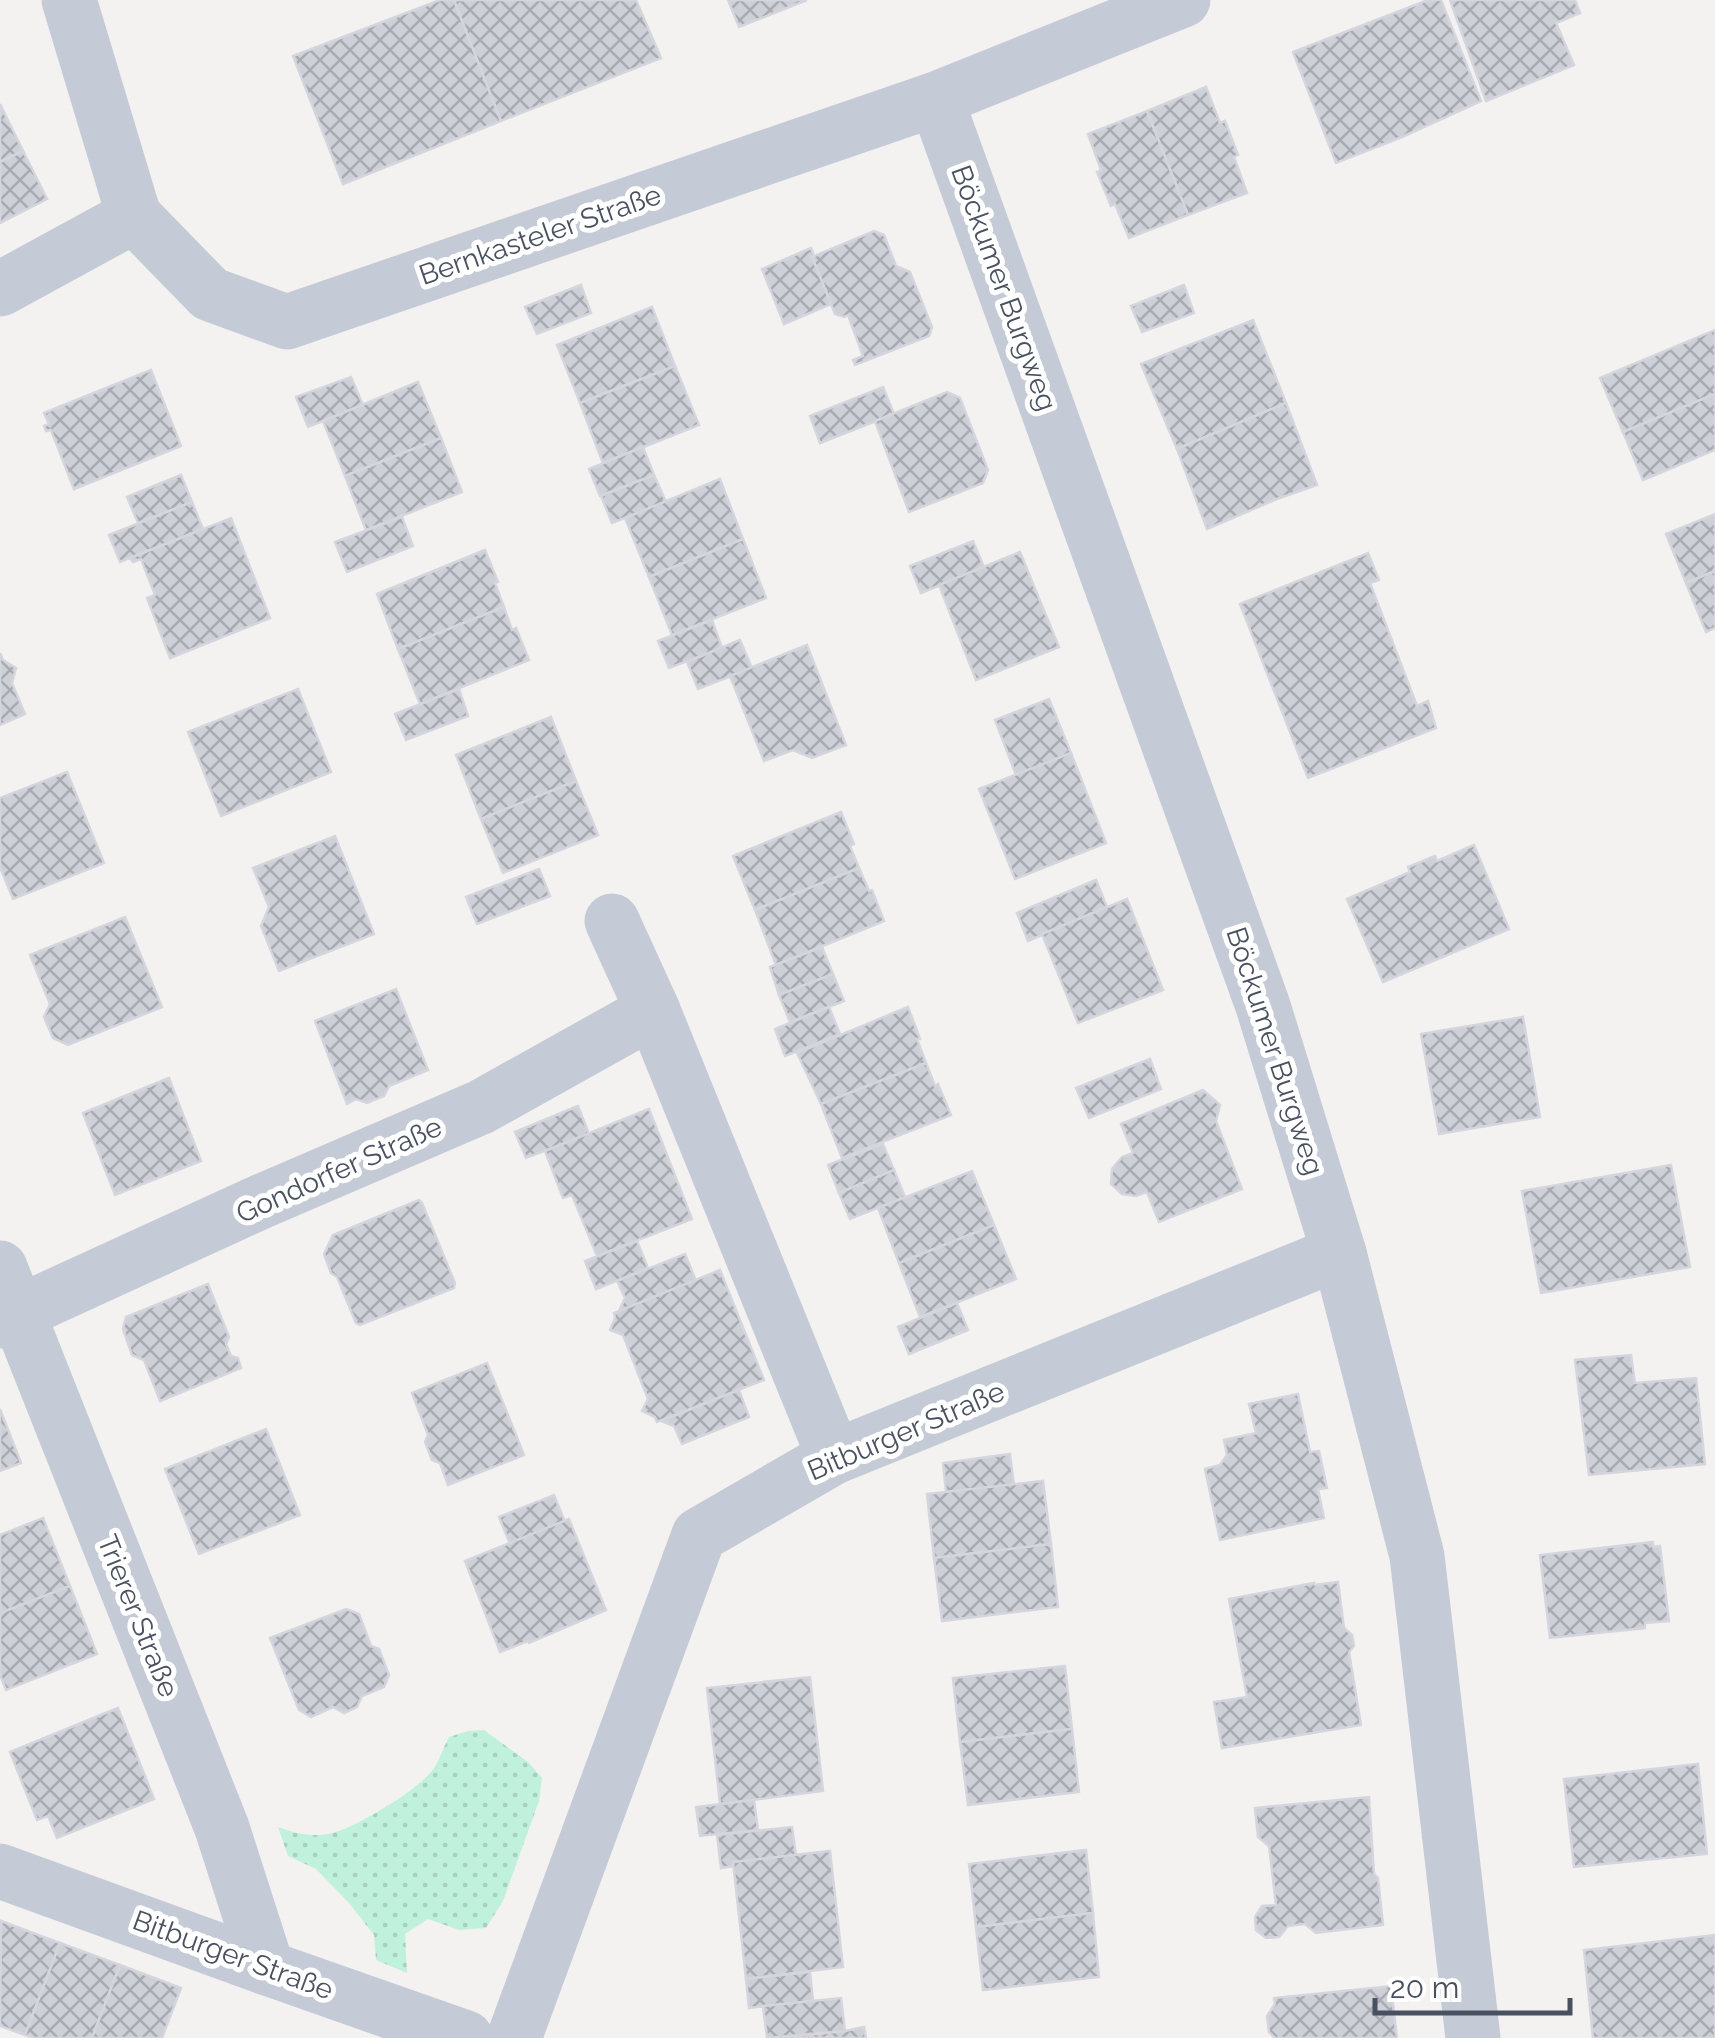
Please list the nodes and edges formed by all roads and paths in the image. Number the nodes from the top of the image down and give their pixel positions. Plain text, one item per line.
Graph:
1 (69, 0) edge
2 (1183, 0) edge
3 (936, 99) junction
4 (134, 216) junction
5 (0, 289) edge
6 (612, 921) dead end
7 (653, 1011) junction
8 (1338, 1253) junction
9 (6, 1301) edge
10 (834, 1456) junction
11 (0, 1870) edge
12 (267, 1968) junction
13 (466, 2038) edge
14 (514, 2038) edge
15 (1473, 2038) edge

1 - 4 street, Bernkasteler Straße
2 - 3 street, Bernkasteler Straße
3 - 4 street, Bernkasteler Straße
3 - 8 street, Böckumer Burgweg
4 - 5 street
6 - 7 street
7 - 9 street, Gondorfer Straße
7 - 10 street
8 - 10 street, Bitburger Straße
8 - 15 street, Böckumer Burgweg
9 - 12 street, Trierer Straße
10 - 14 street, Bitburger Straße
11 - 12 street, Bitburger Straße
12 - 13 street, Bitburger Straße

